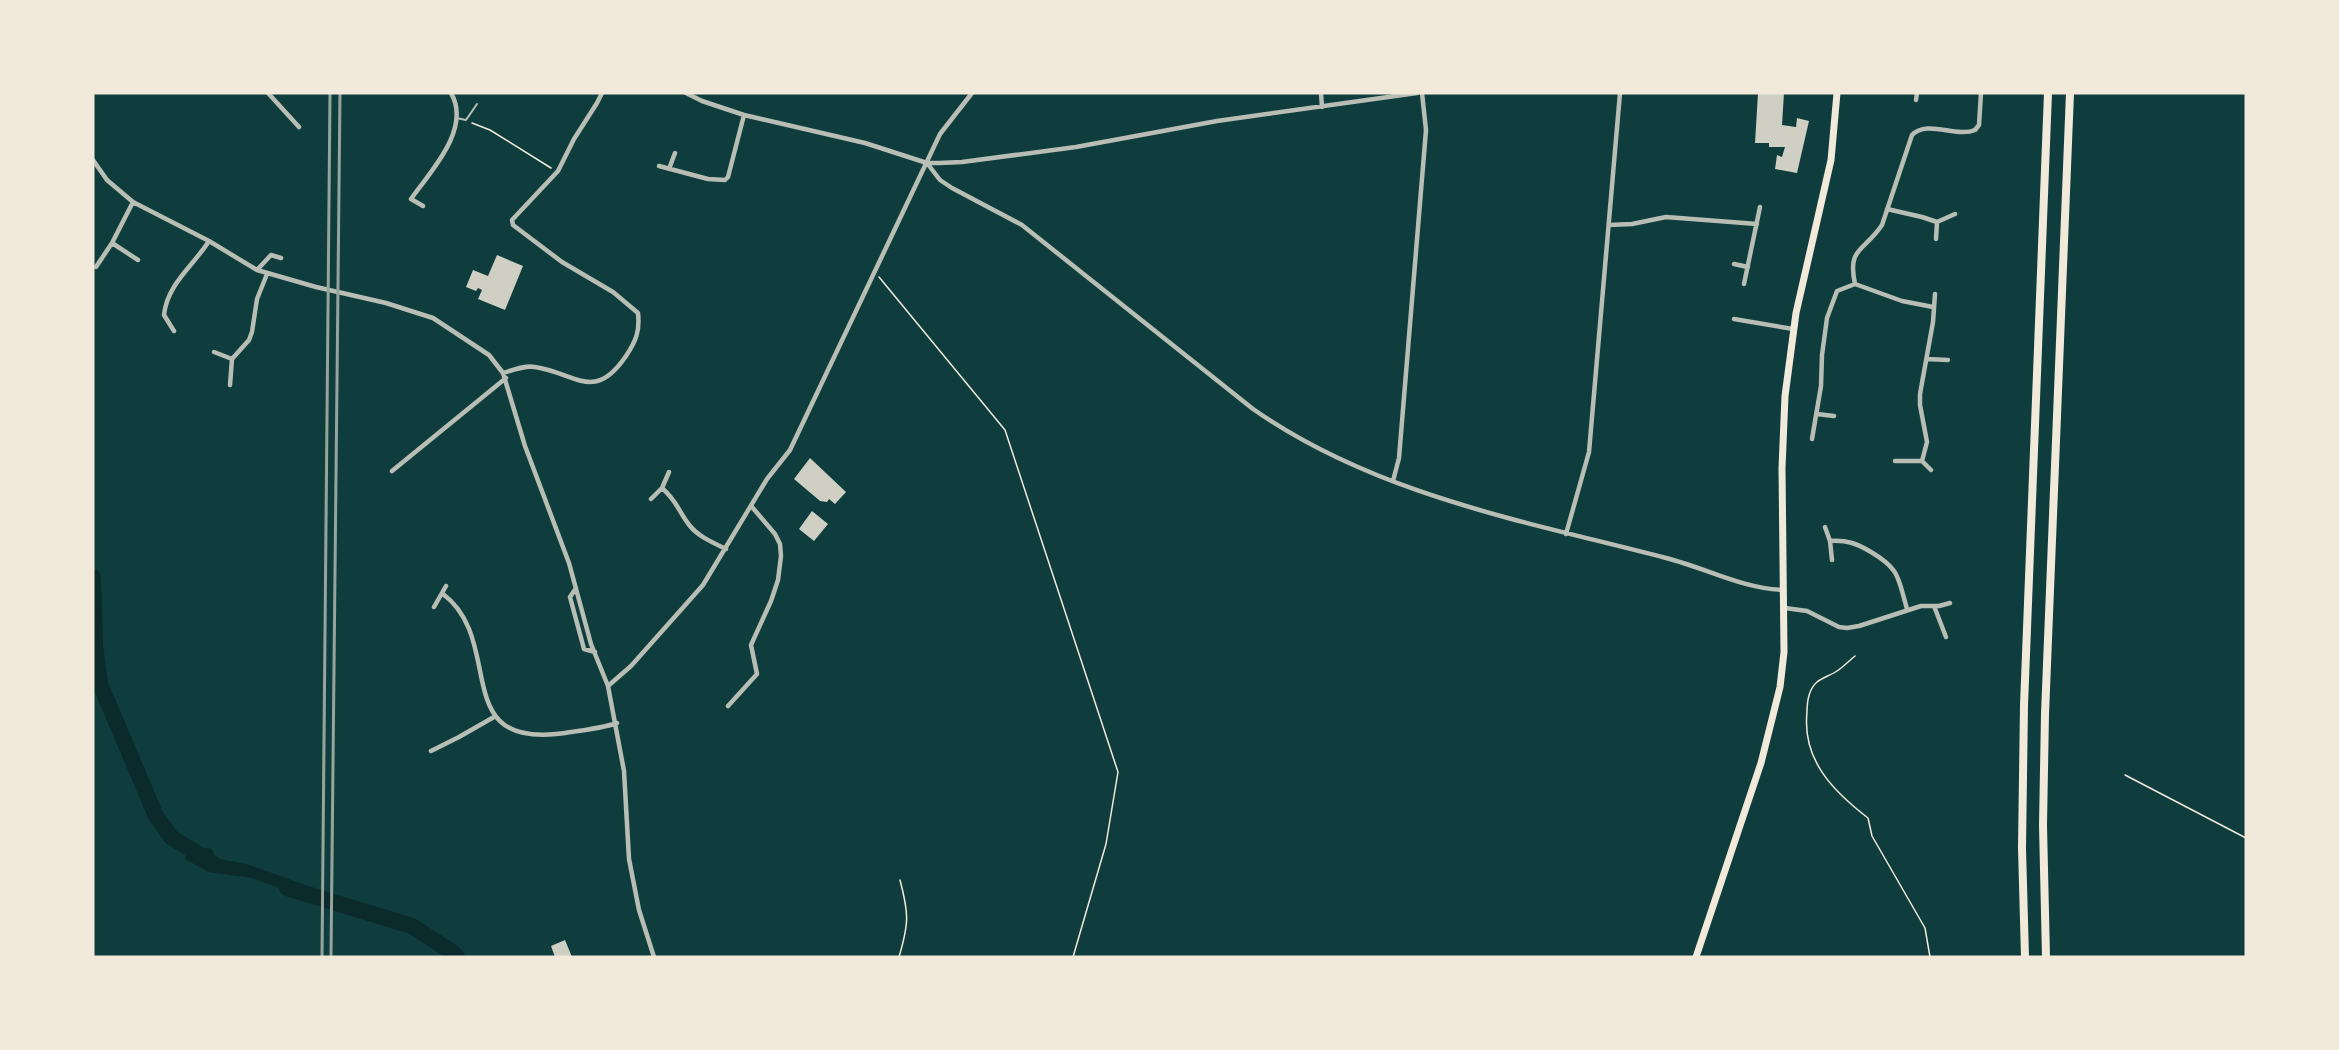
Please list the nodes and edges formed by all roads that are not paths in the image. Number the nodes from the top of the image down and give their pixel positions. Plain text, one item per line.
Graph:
1 (268, 93) edge
2 (451, 93) edge
3 (602, 93) edge
4 (686, 93) edge
5 (972, 93) edge
6 (1321, 93) edge
7 (1417, 93) edge
8 (1422, 93) edge
9 (1620, 93) edge
10 (1837, 93) edge
11 (1917, 93) edge
12 (1981, 93) edge
13 (2048, 93) edge
14 (2070, 93) edge
15 (1916, 100) dead end
16 (477, 104) dead end
17 (1322, 107) junction
18 (744, 115) junction
19 (456, 118) junction
20 (299, 127) dead end
21 (675, 153) dead end
22 (93, 160) edge
23 (927, 163) junction
24 (659, 166) dead end
25 (669, 169) junction
26 (133, 202) junction
27 (423, 206) dead end
28 (1760, 207) dead end
29 (1887, 209) junction
30 (1955, 214) dead end
31 (1937, 222) junction
32 (1757, 224) junction
33 (1608, 225) junction
34 (1936, 239) dead end
35 (208, 241) junction
36 (112, 243) junction
37 (281, 258) dead end
38 (138, 260) dead end
39 (1734, 264) dead end
40 (96, 267) dead end
41 (1748, 267) junction
42 (257, 270) junction
43 (267, 274) junction
44 (1744, 284) dead end
45 (1855, 284) junction
46 (1935, 294) dead end
47 (1933, 307) junction
48 (1734, 319) dead end
49 (1793, 329) junction
50 (174, 331) dead end
51 (214, 352) dead end
52 (232, 358) junction
53 (1927, 359) junction
54 (1947, 360) dead end
55 (505, 376) junction
56 (230, 385) dead end
57 (1816, 414) junction
58 (1834, 416) dead end
59 (1812, 439) dead end
60 (1895, 461) dead end
61 (1922, 461) junction
62 (1931, 470) dead end
63 (392, 471) dead end
64 (669, 472) dead end
65 (1393, 481) junction
66 (662, 488) junction
67 (651, 499) dead end
68 (752, 507) junction
69 (1825, 527) dead end
70 (1566, 534) junction
71 (1830, 541) junction
72 (726, 549) junction
73 (1832, 560) dead end
74 (446, 586) dead end
75 (576, 588) junction
76 (1784, 590) junction
77 (443, 594) junction
78 (1950, 603) dead end
79 (1934, 606) junction
80 (434, 607) dead end
81 (1785, 608) junction
82 (1907, 609) junction
83 (1946, 637) dead end
84 (595, 652) junction
85 (608, 686) junction
86 (728, 706) dead end
87 (494, 717) junction
88 (616, 723) junction
89 (431, 751) dead end
90 (654, 957) edge
91 (1696, 957) edge
92 (2025, 957) edge
93 (2046, 957) edge

1 - 20 street
2 - 19 street
3 - 55 street
4 - 18 street
5 - 23 street
6 - 17 street
7 - 17 street
8 - 65 street
9 - 33 street
10 - 49 main road
11 - 15 street
12 - 29 street
13 - 92 highway
14 - 93 highway
16 - 19 lane
17 - 23 street
18 - 23 street
18 - 25 street
19 - 27 street
21 - 25 street
22 - 26 street
23 - 65 street
23 - 68 street
24 - 25 street
26 - 35 street
26 - 36 street
28 - 32 street
29 - 31 street
29 - 45 street
30 - 31 street
31 - 34 street
32 - 33 street
32 - 41 street
33 - 70 street
35 - 42 street
35 - 50 street
36 - 38 street
36 - 40 street
37 - 42 street
39 - 41 street
41 - 44 street
42 - 43 street
43 - 52 street
43 - 55 street
45 - 47 street
45 - 57 street
46 - 47 street
47 - 53 street
48 - 49 street
49 - 76 main road
51 - 52 street
52 - 56 street
53 - 54 street
53 - 61 street
55 - 63 street
55 - 75 street
57 - 58 street
57 - 59 street
60 - 61 street
61 - 62 street
64 - 66 street
65 - 70 street
66 - 67 street
66 - 72 street
68 - 72 street
68 - 86 street
69 - 71 street
70 - 76 street
71 - 73 street
71 - 82 street
72 - 85 street
74 - 77 street
75 - 84 street
75 - 84 street
76 - 81 main road
77 - 80 street
77 - 87 street
78 - 79 street
79 - 82 street
79 - 83 street
81 - 82 street
81 - 91 main road
84 - 85 street
85 - 88 street
87 - 88 street
87 - 89 street
88 - 90 street

